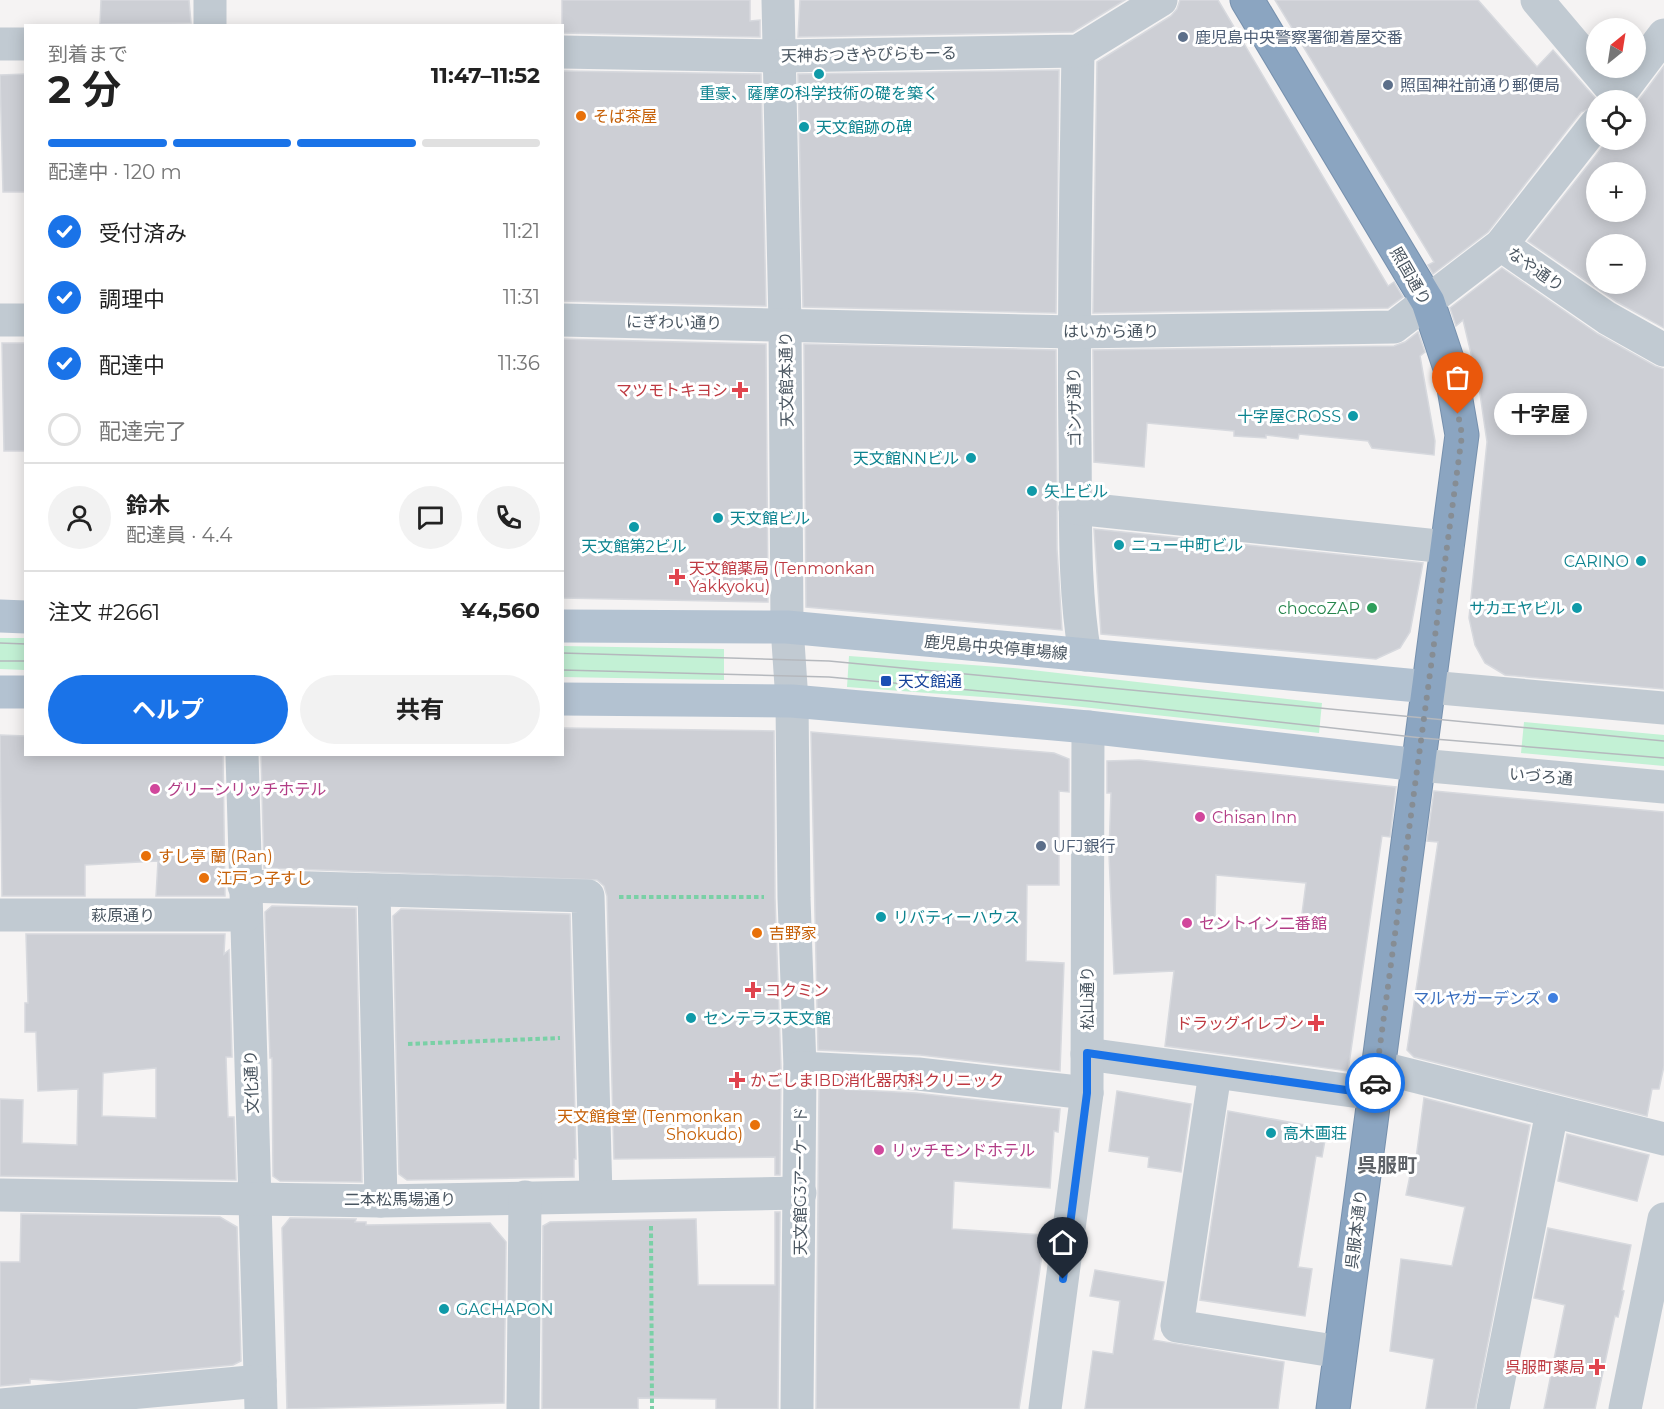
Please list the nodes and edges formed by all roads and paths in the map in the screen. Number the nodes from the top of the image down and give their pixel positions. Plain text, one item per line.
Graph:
1 (210, 0) edge
2 (778, 0) edge
3 (1161, 0) edge
4 (1247, 0) edge
5 (1537, 0) edge
6 (210, 24) edge
7 (1664, 35) edge
8 (0, 44) edge
9 (24, 44) edge
10 (1078, 51) junction
11 (564, 52) edge
12 (780, 56) junction
13 (1610, 90) edge
14 (1622, 90) edge
15 (1586, 137) edge
16 (1501, 244) junction
17 (1428, 302) junction
18 (0, 320) edge
19 (24, 320) edge
20 (564, 320) edge
21 (785, 324) junction
22 (1074, 332) junction
23 (1664, 350) edge
24 (1076, 508) junction
25 (1447, 547) junction
26 (0, 616) edge
27 (24, 617) edge
28 (564, 626) edge
29 (788, 627) junction
30 (1085, 655) junction
31 (1429, 687) junction
32 (0, 692) edge
33 (24, 692) edge
34 (564, 699) edge
35 (792, 701) junction
36 (1664, 708) edge
37 (1088, 727) junction
38 (242, 756) edge
39 (1419, 765) junction
40 (1664, 787) edge
41 (374, 891) junction
42 (588, 896) junction
43 (794, 898) junction
44 (245, 901) junction
45 (0, 915) edge
46 (592, 1037) junction
47 (378, 1045) junction
48 (1087, 1053) junction
49 (800, 1068) junction
50 (1215, 1073) junction
51 (1376, 1081) junction
52 (1087, 1093) junction
53 (1552, 1112) junction
54 (1664, 1138) edge
55 (800, 1193) junction
56 (0, 1195) edge
57 (650, 1195) junction
58 (596, 1196) junction
59 (254, 1197) junction
60 (525, 1197) junction
61 (381, 1201) junction
62 (1664, 1219) edge
63 (1340, 1352) junction
64 (261, 1395) edge
65 (0, 1405) edge
66 (523, 1409) edge
67 (652, 1409) edge
68 (797, 1409) edge
69 (1045, 1409) edge
70 (1333, 1409) edge
71 (1492, 1409) edge
72 (1625, 1409) edge

1 - 6 street
2 - 12 street, 天文館本通り
3 - 10 street
4 - 17 highway, 照国通り
5 - 13 street
7 - 14 street
8 - 9 street
10 - 12 street, 天神おつきやぴらもーる
10 - 22 street, ゴンザ通り
11 - 12 street, 天神おつきやぴらもーる
12 - 21 street, 天文館本通り
15 - 16 street, はいから通り
16 - 17 street, はいから通り
16 - 23 street, なや通り
17 - 22 street, はいから通り
17 - 25 highway, 照国通り
18 - 19 street
20 - 21 street, にぎわい通り
21 - 22 street, はいから通り
21 - 29 street, 天文館本通り
22 - 24 street, ゴンザ通り
24 - 25 street
24 - 30 street, ゴンザ通り
25 - 31 highway, 照国通り
26 - 27 main road
28 - 29 main road, 鹿児島中央停車場線
29 - 30 main road, 鹿児島中央停車場線
29 - 35 street, 天文館本通り
30 - 31 main road, 鹿児島中央停車場線
31 - 36 street
31 - 39 highway, 照国通り
32 - 33 main road
34 - 35 main road
35 - 37 main road
35 - 43 street, 天文館G3アーケード
37 - 39 main road
37 - 48 street, 松山通り
38 - 44 street, 文化通り
39 - 40 street, いづろ通
39 - 51 highway, 呉服本通り
41 - 42 street, 萩原通り
41 - 44 street, 萩原通り
41 - 47 street
42 - 43 path
42 - 46 street
43 - 49 street, 天文館G3アーケード
44 - 45 street, 萩原通り
44 - 59 street, 文化通り
46 - 47 path
46 - 58 street
47 - 61 street
48 - 50 street
48 - 52 street, 松山通り
49 - 52 street
49 - 55 street, 天文館G3アーケード
50 - 51 street
50 - 63 street
51 - 53 street
51 - 63 highway, 呉服本通り
52 - 69 street, 松山通り
53 - 54 street
53 - 71 street
55 - 57 street, 二本松馬場通り
55 - 68 street, 天文館G3アーケード
56 - 59 street, 二本松馬場通り
57 - 58 street, 二本松馬場通り
57 - 67 path
58 - 60 street, 二本松馬場通り
59 - 61 street, 二本松馬場通り
59 - 64 street, 文化通り
60 - 61 street, 二本松馬場通り
60 - 66 street
62 - 72 street
63 - 70 highway, 呉服本通り
64 - 65 street

